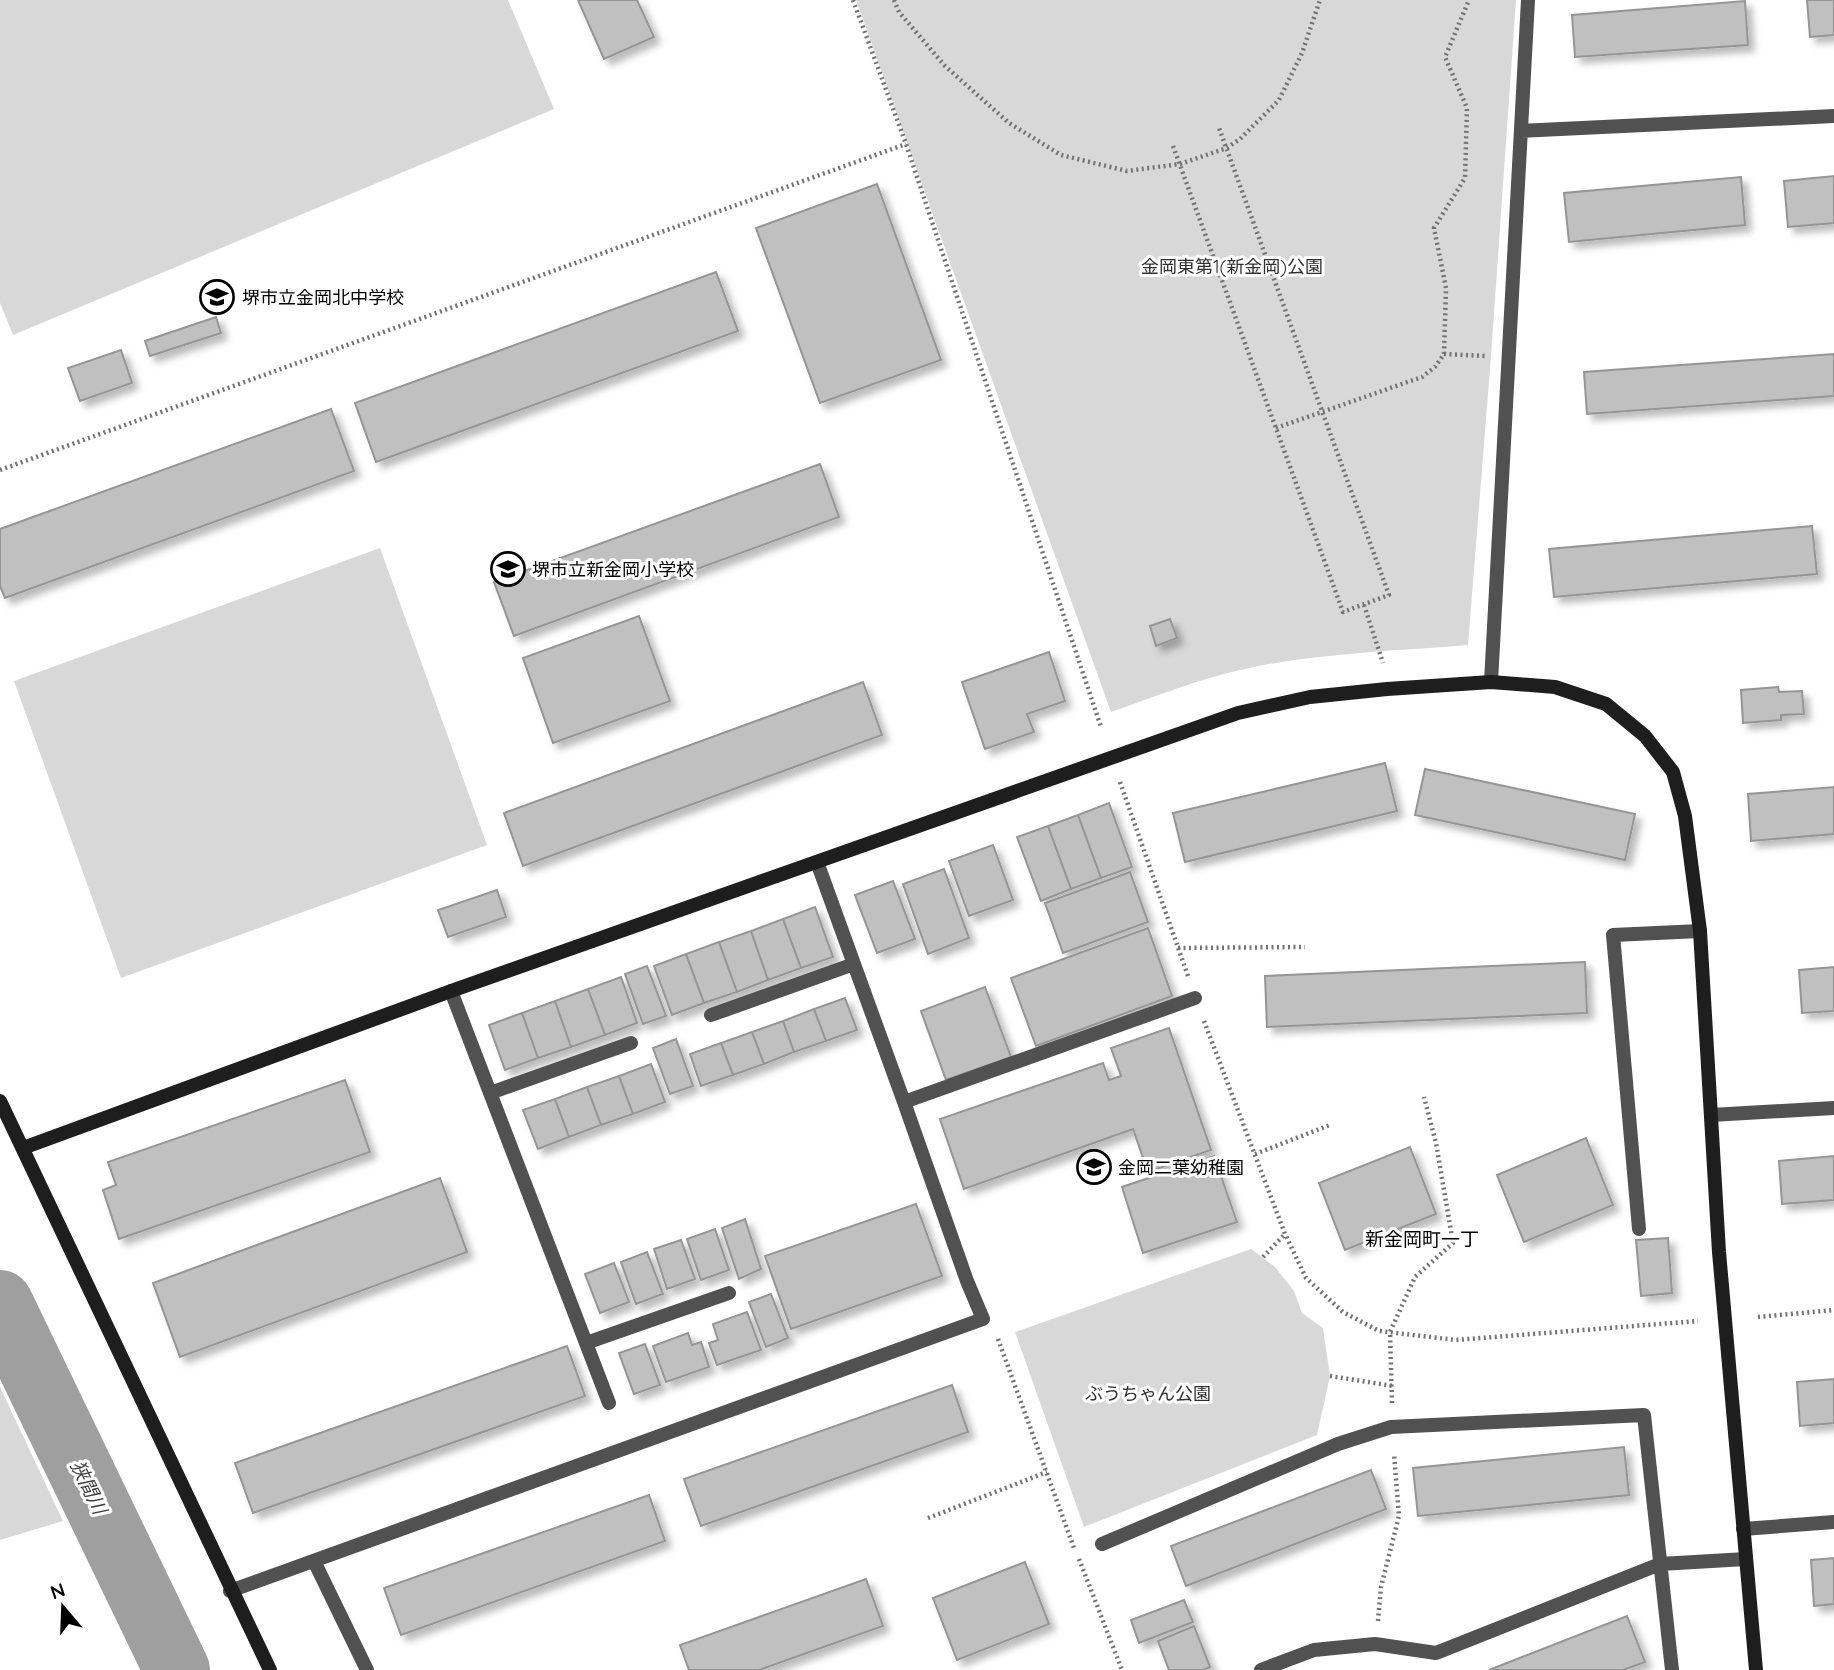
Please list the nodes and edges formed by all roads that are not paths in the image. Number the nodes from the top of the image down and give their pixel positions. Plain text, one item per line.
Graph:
1 (1528, 0) edge
2 (1834, 116) edge
3 (1521, 131) junction
4 (1491, 682) junction
5 (817, 862) junction
6 (1700, 931) junction
7 (854, 964) junction
8 (451, 991) junction
9 (1195, 998) road end
10 (711, 1015) dead end
11 (631, 1043) dead end
12 (490, 1093) junction
13 (0, 1101) edge
14 (904, 1102) junction
15 (1834, 1108) edge
16 (1711, 1115) junction
17 (23, 1148) junction
18 (1639, 1229) dead end
19 (729, 1293) dead end
20 (586, 1343) junction
21 (609, 1403) dead end
22 (1834, 1522) edge
23 (1743, 1529) junction
24 (1102, 1544) dead end
25 (1746, 1559) junction
26 (314, 1561) junction
27 (1660, 1564) junction
28 (230, 1591) junction
29 (270, 1670) edge
30 (367, 1670) edge
31 (1261, 1670) edge
32 (1672, 1670) edge
33 (1756, 1670) edge

1 - 3 lane
2 - 3 lane
3 - 4 lane
4 - 5 street
4 - 6 street
5 - 7 lane
5 - 8 street
6 - 16 street
6 - 18 lane
7 - 10 lane
7 - 14 lane
8 - 12 lane
8 - 17 street
9 - 14 lane
11 - 12 lane
12 - 20 lane
13 - 17 street
14 - 26 lane
15 - 16 lane
16 - 23 street
17 - 28 street
19 - 20 lane
20 - 21 lane
22 - 23 lane
23 - 25 street
24 - 27 lane
25 - 27 lane
25 - 33 street
26 - 28 lane
26 - 30 lane
27 - 31 lane
27 - 32 lane
28 - 29 street

